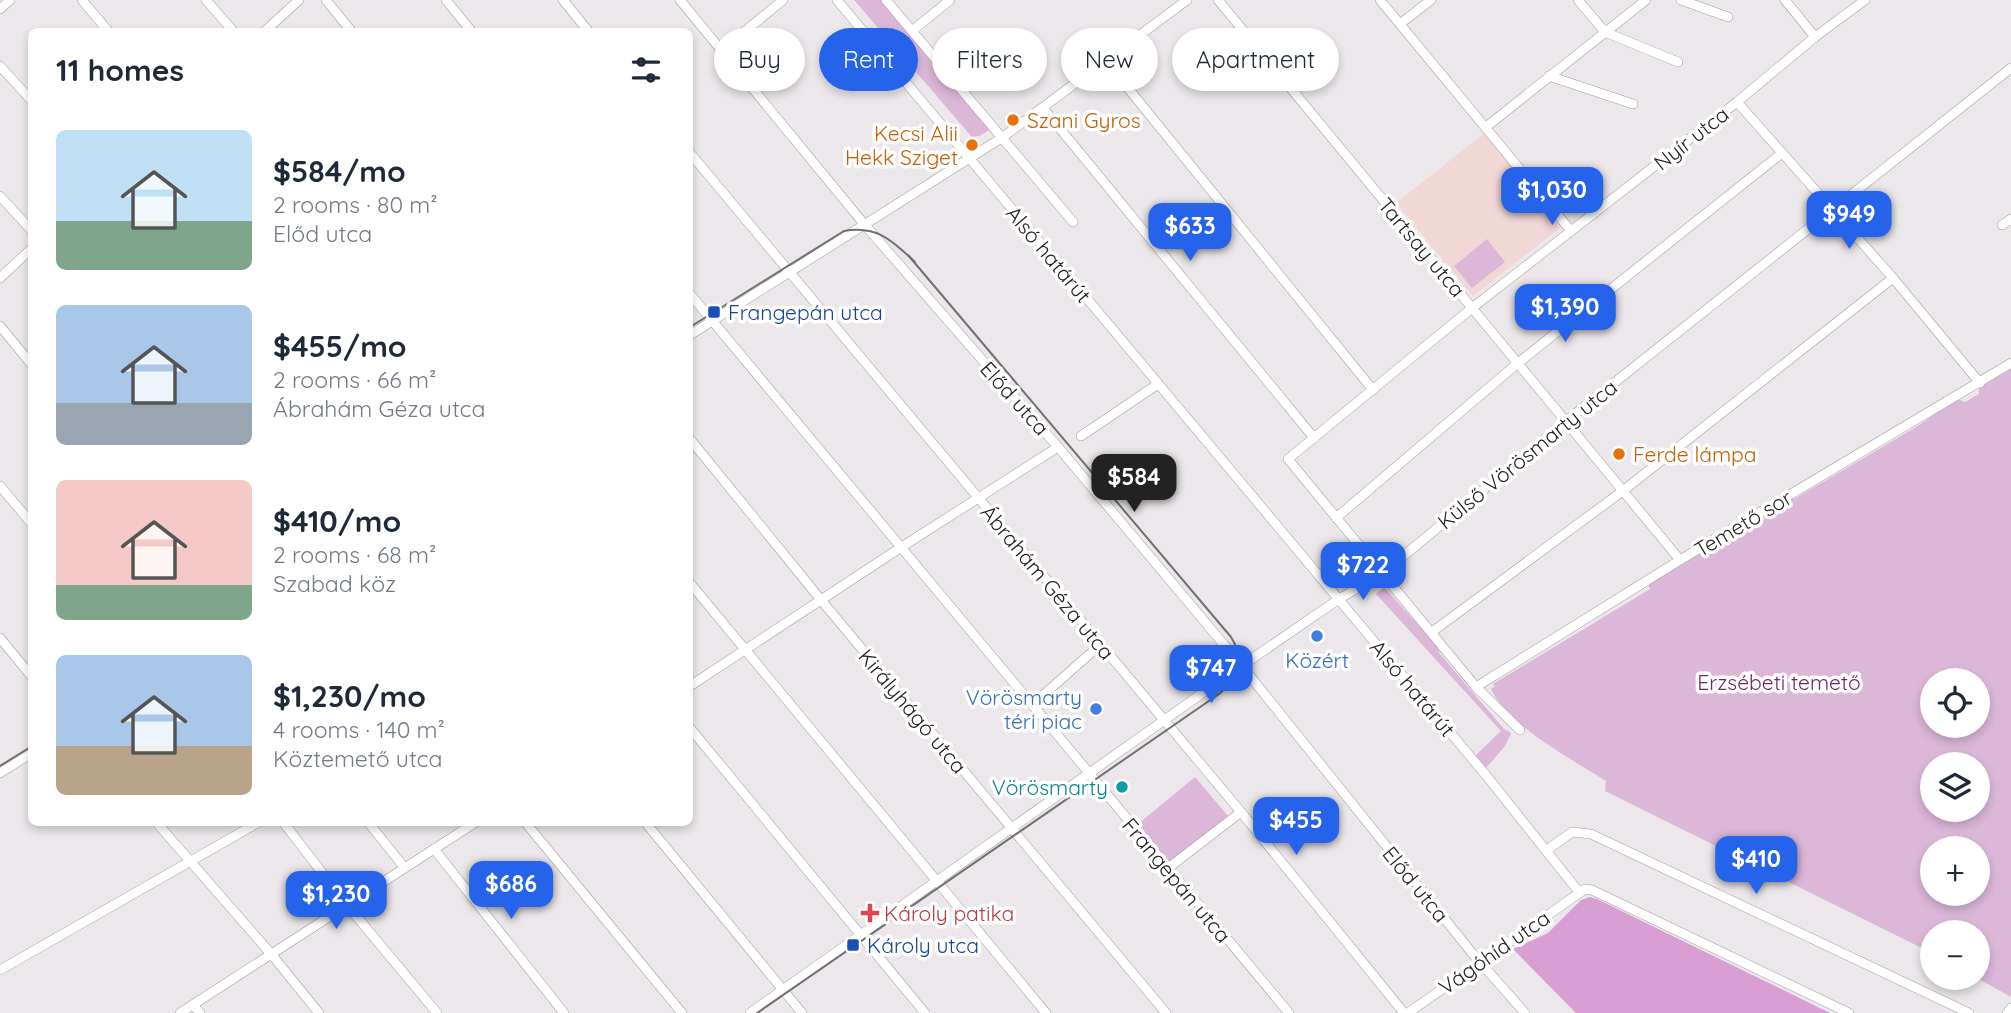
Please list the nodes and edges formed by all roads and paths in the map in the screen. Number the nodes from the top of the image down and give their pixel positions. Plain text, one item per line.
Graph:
1 (10, 0) edge
2 (82, 0) edge
3 (206, 0) edge
4 (299, 0) edge
5 (326, 0) edge
6 (446, 0) edge
7 (563, 0) edge
8 (680, 0) edge
9 (783, 0) edge
10 (837, 0) edge
11 (886, 0) edge
12 (950, 0) edge
13 (1187, 0) edge
14 (1218, 0) edge
15 (1380, 0) edge
16 (1431, 0) edge
17 (1578, 0) edge
18 (1646, 0) edge
19 (1681, 0) edge
20 (1785, 0) edge
21 (1865, 0) edge
22 (0, 9) edge
23 (1728, 17) dead end
24 (1400, 24) junction
25 (106, 28) edge
26 (230, 28) edge
27 (268, 28) edge
28 (349, 28) edge
29 (469, 28) edge
30 (586, 28) edge
31 (749, 28) edge
32 (909, 28) edge
33 (916, 28) edge
34 (1149, 28) edge
35 (1605, 32) junction
36 (1815, 37) junction
37 (918, 38) edge
38 (714, 40) edge
39 (1678, 62) dead end
40 (0, 66) edge
41 (2011, 68) edge
42 (1549, 76) junction
43 (755, 91) edge
44 (1065, 91) edge
45 (1129, 91) edge
46 (28, 97) edge
47 (1737, 102) junction
48 (1633, 104) dead end
49 (1043, 108) junction
50 (1486, 127) junction
51 (1001, 138) junction
52 (1782, 153) junction
53 (693, 157) edge
54 (969, 158) junction
55 (0, 195) edge
56 (1833, 210) junction
57 (2011, 219) edge
58 (1073, 222) dead end
59 (864, 224) junction
60 (2002, 225) dead end
61 (28, 226) edge
62 (1571, 231) junction
63 (28, 252) edge
64 (788, 271) junction
65 (0, 278) edge
66 (1893, 278) junction
67 (693, 299) edge
68 (1472, 308) junction
69 (711, 321) junction
70 (0, 326) edge
71 (693, 333) edge
72 (28, 360) edge
73 (1518, 363) junction
74 (2011, 363) edge
75 (1980, 383) junction
76 (1158, 384) junction
77 (1373, 390) junction
78 (1566, 421) junction
79 (1080, 436) dead end
80 (1314, 438) junction
81 (693, 443) edge
82 (1058, 447) junction
83 (0, 486) edge
84 (1624, 490) junction
85 (978, 498) junction
86 (1336, 518) junction
87 (28, 519) edge
88 (900, 548) junction
89 (1680, 560) junction
90 (1383, 573) junction
91 (693, 587) edge
92 (1339, 599) junction
93 (821, 600) junction
94 (1432, 632) junction
95 (0, 638) edge
96 (1101, 644) junction
97 (744, 649) junction
98 (1242, 666) junction
99 (28, 672) edge
100 (693, 684) edge
101 (1476, 687) junction
102 (1032, 705) junction
103 (1164, 721) junction
104 (1520, 730) dead end
105 (693, 732) edge
106 (28, 755) edge
107 (0, 772) edge
108 (1089, 774) junction
109 (1241, 812) junction
110 (160, 826) edge
111 (252, 826) edge
112 (286, 826) edge
113 (371, 826) edge
114 (470, 826) edge
115 (528, 826) edge
116 (648, 826) edge
117 (1011, 829) junction
118 (434, 849) junction
119 (1547, 850) junction
120 (191, 862) junction
121 (404, 867) junction
122 (1167, 869) junction
123 (937, 881) junction
124 (1579, 891) junction
125 (348, 905) junction
126 (862, 934) junction
127 (272, 955) junction
128 (1480, 962) junction
129 (0, 970) edge
130 (783, 990) junction
131 (193, 1004) junction
132 (2011, 1008) edge
133 (180, 1013) edge
134 (201, 1013) edge
135 (319, 1013) edge
136 (437, 1013) edge
137 (565, 1013) edge
138 (682, 1013) edge
139 (750, 1013) edge
140 (802, 1013) edge
141 (925, 1013) edge
142 (1046, 1013) edge
143 (1166, 1013) edge
144 (1289, 1013) edge
145 (1406, 1013) edge
146 (1525, 1013) edge
147 (1849, 1013) edge
148 (1969, 1013) edge
149 (2007, 1013) edge

1 - 22 street
2 - 25 street
3 - 26 street
4 - 27 street
5 - 28 street
6 - 29 street
7 - 30 street
8 - 38 street, Előd utca
9 - 31 street
10 - 54 street, Alsó határút
11 - 32 street, Alsó határút
12 - 33 street
13 - 34 street
14 - 68 street, Tartsay utca
15 - 24 street
16 - 24 street
17 - 35 street
18 - 35 street
19 - 23 street
20 - 36 street
21 - 36 street, Nyír utca
24 - 50 street
35 - 39 street
35 - 42 street
36 - 47 street, Nyír utca
37 - 51 street, Alsó határút
40 - 46 street
41 - 56 street, Külső Vörösmarty utca
42 - 48 street
42 - 50 street
43 - 59 street, Előd utca
44 - 49 street
45 - 77 street
47 - 52 street
47 - 62 street, Nyír utca
49 - 51 street
49 - 80 street
50 - 62 street
51 - 54 street
51 - 58 street, Alsó határút
52 - 56 street
52 - 73 street
53 - 64 street, Ábrahám Géza utca
54 - 59 street
54 - 76 street, Alsó határút
55 - 61 street
56 - 66 street
56 - 78 street, Külső Vörösmarty utca
57 - 60 street
59 - 64 street
59 - 82 street, Előd utca
62 - 68 street, Nyír utca
63 - 65 street
64 - 69 street
64 - 85 street, Ábrahám Géza utca
66 - 75 street
66 - 84 street
67 - 69 street, Frangepán utca
68 - 73 street, Tartsay utca
68 - 77 street, Nyír utca
69 - 71 street
69 - 88 street, Frangepán utca
70 - 72 street
73 - 78 street, Tartsay utca
73 - 86 street
74 - 75 street, Temető sor
75 - 89 street, Temető sor
76 - 79 street
76 - 92 street, Alsó határút
77 - 80 street, Nyír utca
78 - 84 street, Tartsay utca
78 - 90 street, Külső Vörösmarty utca
80 - 86 street, Nyír utca
81 - 93 street, Királyhágó utca
82 - 85 street
82 - 98 street, Előd utca
83 - 87 street
84 - 89 street, Tartsay utca
84 - 94 street
85 - 88 street
85 - 96 street, Ábrahám Géza utca
86 - 90 street
88 - 93 street
88 - 102 street, Frangepán utca
89 - 101 street, Temető sor
90 - 92 street, Külső Vörösmarty utca
90 - 94 street
91 - 97 street
92 - 98 street, Külső Vörösmarty utca
92 - 119 street, Alsó határút
93 - 97 street
93 - 117 street, Királyhágó utca
94 - 101 street
95 - 99 street
96 - 102 street
96 - 103 street, Ábrahám Géza utca
97 - 100 street
97 - 123 street
98 - 103 street, Külső Vörösmarty utca
98 - 128 street, Előd utca
101 - 104 street
102 - 108 street, Frangepán utca
103 - 108 street, Külső Vörösmarty utca
103 - 109 street, Ábrahám Géza utca
105 - 126 street
106 - 107 street
108 - 117 street, Külső Vörösmarty utca
108 - 122 street, Frangepán utca
109 - 122 street
109 - 145 street, Ábrahám Géza utca
110 - 120 street
111 - 120 street
112 - 125 street
113 - 121 street
114 - 118 street
115 - 138 street
116 - 130 street
117 - 123 street, Külső Vörösmarty utca
117 - 143 street, Királyhágó utca
118 - 121 street
118 - 137 street
119 - 124 street, Alsó határút
119 - 148 street
120 - 127 street
120 - 129 street
121 - 125 street
122 - 144 street, Frangepán utca
123 - 126 street, Külső Vörösmarty utca
123 - 142 street
124 - 128 street, Vágóhíd utca
124 - 147 street
125 - 127 street
125 - 136 street
126 - 130 street, Külső Vörösmarty utca
126 - 141 street
127 - 131 street
127 - 135 street
128 - 145 street, Vágóhíd utca
128 - 146 street, Előd utca
130 - 139 street, Külső Vörösmarty utca
130 - 140 street
131 - 133 street
131 - 134 street
132 - 149 street

